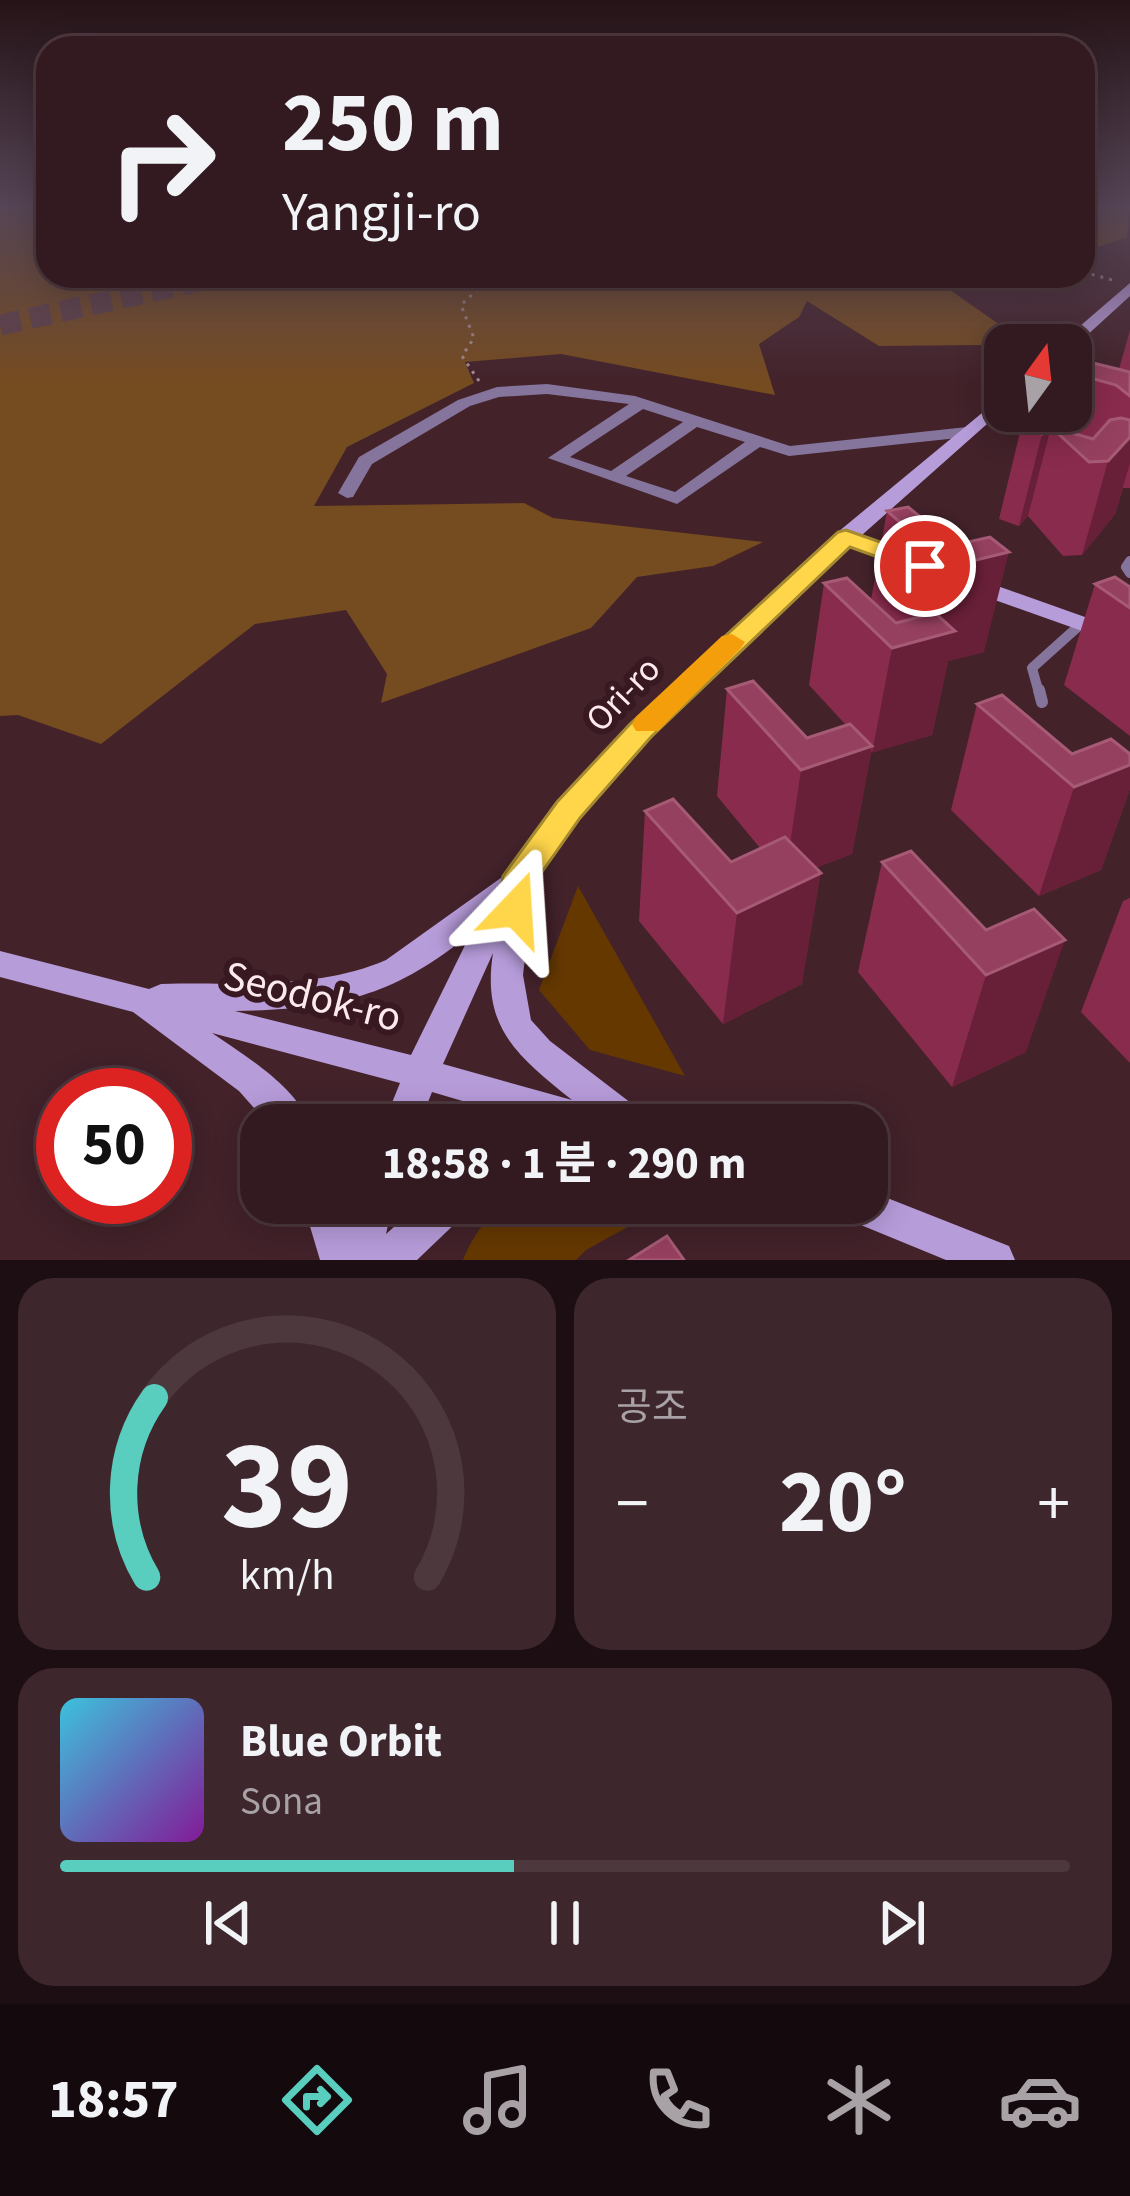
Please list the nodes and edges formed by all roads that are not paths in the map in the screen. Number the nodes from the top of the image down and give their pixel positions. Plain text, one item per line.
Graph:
1 (1124, 294) edge
2 (1090, 324) edge
3 (641, 403) junction
4 (984, 417) edge
5 (696, 420) junction
6 (967, 432) junction
7 (758, 441) junction
8 (613, 477) junction
9 (347, 493) dead end
10 (846, 537) junction
11 (1130, 561) edge
12 (1130, 573) edge
13 (1082, 623) junction
14 (1130, 641) edge
15 (1042, 702) dead end
16 (520, 876) junction
17 (0, 964) edge
18 (136, 999) junction
19 (421, 1072) junction
20 (273, 1104) edge
21 (409, 1104) edge
22 (530, 1104) edge
23 (604, 1104) edge
24 (888, 1217) edge
25 (329, 1224) edge
26 (369, 1224) edge
27 (427, 1224) edge
28 (340, 1260) edge
29 (360, 1260) edge
30 (388, 1260) edge
31 (995, 1260) edge

1 - 2 main road
3 - 5 street
3 - 8 street
3 - 9 street
4 - 6 main road, Ori-ro
5 - 7 street
5 - 8 street
6 - 7 street
6 - 10 main road, Ori-ro
7 - 8 street
10 - 13 main road
10 - 16 main road, Ori-ro
11 - 12 lane
13 - 14 main road
13 - 15 lane
16 - 18 main road
16 - 19 main road, Ori-ro
16 - 23 main road
17 - 18 main road, Seodok-ro
18 - 19 main road, Seodok-ro
18 - 20 main road
19 - 21 main road, Ori-ro
19 - 22 main road, Seodok-ro
24 - 31 main road
25 - 28 main road
26 - 29 main road
27 - 30 main road

